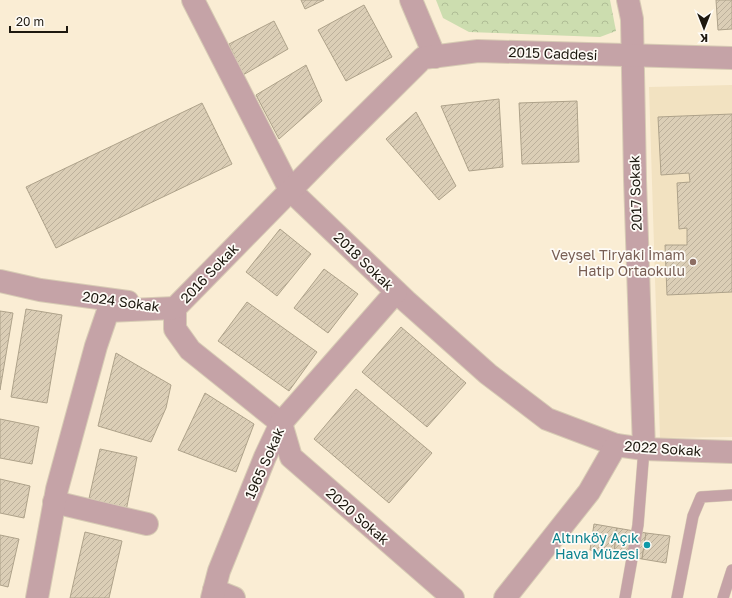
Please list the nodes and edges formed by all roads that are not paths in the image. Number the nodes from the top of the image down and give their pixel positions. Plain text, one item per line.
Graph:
1 (193, 0) edge
2 (411, 0) edge
3 (628, 0) edge
4 (632, 56) junction
5 (435, 57) junction
6 (732, 58) edge
7 (290, 190) junction
8 (0, 281) edge
9 (396, 292) junction
10 (175, 308) junction
11 (281, 423) junction
12 (616, 445) junction
13 (644, 449) junction
14 (732, 452) edge
15 (732, 495) edge
16 (54, 502) junction
17 (147, 524) dead end
18 (732, 570) edge
19 (213, 594) edge
20 (37, 598) edge
21 (234, 598) edge
22 (453, 598) edge
23 (506, 598) edge
24 (625, 598) edge
25 (676, 598) edge
26 (723, 598) edge

1 - 7 street, 2018 Sokak
2 - 5 street
3 - 4 street, 2017 Sokak
4 - 5 street, 2015 Caddesi
4 - 6 street, 2015 Caddesi
4 - 13 street, 2017 Sokak
5 - 7 street, 2016 Sokak
7 - 9 street, 2018 Sokak
7 - 10 street, 2016 Sokak
8 - 10 street, 2024 Sokak
9 - 11 street, 1965 Sokak
9 - 12 street, 2018 Sokak
10 - 11 street, 2024 Sokak
10 - 16 street, 2016 Sokak
11 - 19 street, 1965 Sokak
11 - 22 street, 2020 Sokak
12 - 13 street, 2022 Sokak
12 - 23 street, 2022 Sokak
13 - 14 street, 2022 Sokak
13 - 24 lane
15 - 25 lane
16 - 17 street
16 - 20 street, 2016 Sokak
18 - 26 lane
19 - 21 street

